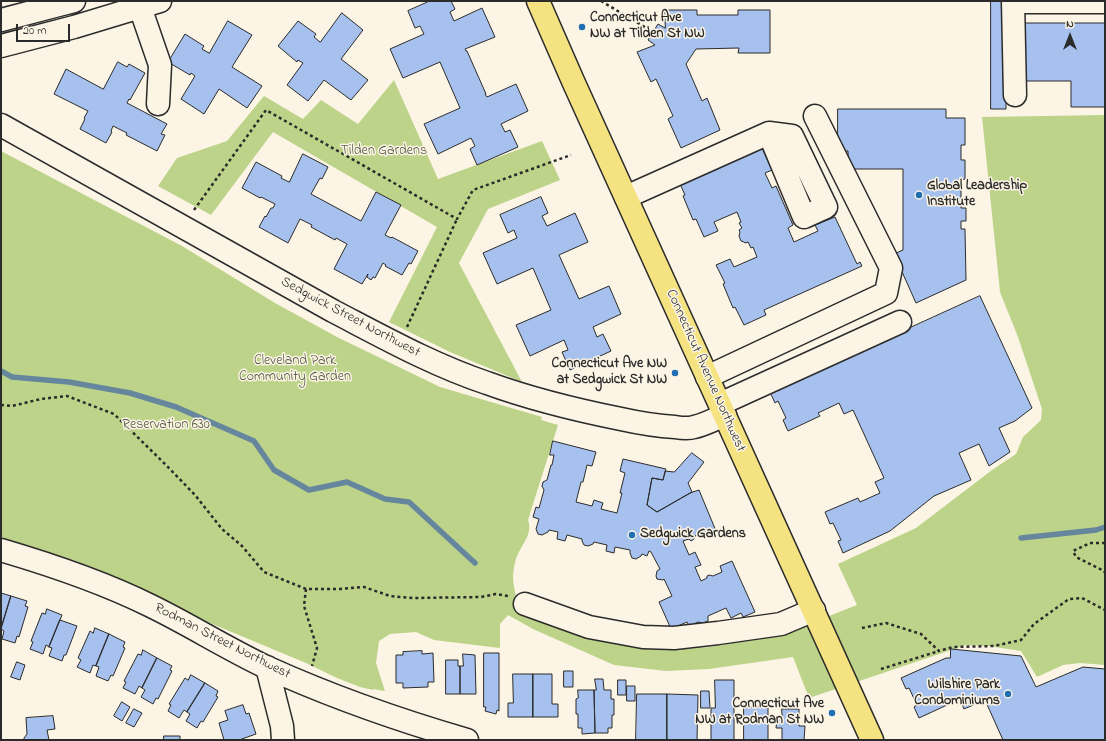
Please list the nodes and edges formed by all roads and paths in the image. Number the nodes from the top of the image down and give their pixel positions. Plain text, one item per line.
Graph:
1 (74, 1) edge
2 (538, 1) edge
3 (601, 1) edge
4 (1013, 1) edge
5 (1105, 2) edge
6 (150, 4) edge
7 (5, 13) edge
8 (648, 29) dead end
9 (1, 46) edge
10 (1015, 95) dead end
11 (158, 104) dead end
12 (815, 116) dead end
13 (1, 125) edge
14 (769, 133) dead end
15 (571, 155) dead end
16 (626, 197) junction
17 (194, 210) dead end
18 (457, 219) junction
19 (900, 322) dead end
20 (407, 327) dead end
21 (707, 377) junction
22 (1, 405) edge
23 (722, 409) junction
24 (1105, 543) edge
25 (1, 550) edge
26 (1105, 573) edge
27 (306, 589) junction
28 (496, 594) dead end
29 (525, 604) dead end
30 (814, 610) junction
31 (1105, 610) edge
32 (862, 628) dead end
33 (939, 651) junction
34 (267, 667) junction
35 (881, 669) dead end
36 (307, 684) junction
37 (283, 740) edge
38 (467, 740) edge
39 (872, 740) edge

1 - 7 street
2 - 16 main road, Connecticut Avenue Northwest
3 - 8 path
4 - 5 street
4 - 10 street
6 - 9 street
6 - 11 street
12 - 21 street
13 - 23 street, Sedgwick Street Northwest
14 - 16 street
15 - 18 path
16 - 21 main road, Connecticut Avenue Northwest
17 - 18 path
18 - 20 path
19 - 23 street, Sedgwick Street Northwest
21 - 23 main road, Connecticut Avenue Northwest
22 - 27 path
23 - 30 main road, Connecticut Avenue Northwest
24 - 26 path
25 - 34 street, Rodman Street Northwest
27 - 28 path
27 - 36 path
29 - 30 street
30 - 39 main road, Connecticut Avenue Northwest
31 - 33 path
32 - 33 path
33 - 35 path
34 - 36 street, Rodman Street Northwest
34 - 37 street
36 - 38 street, Rodman Street Northwest

